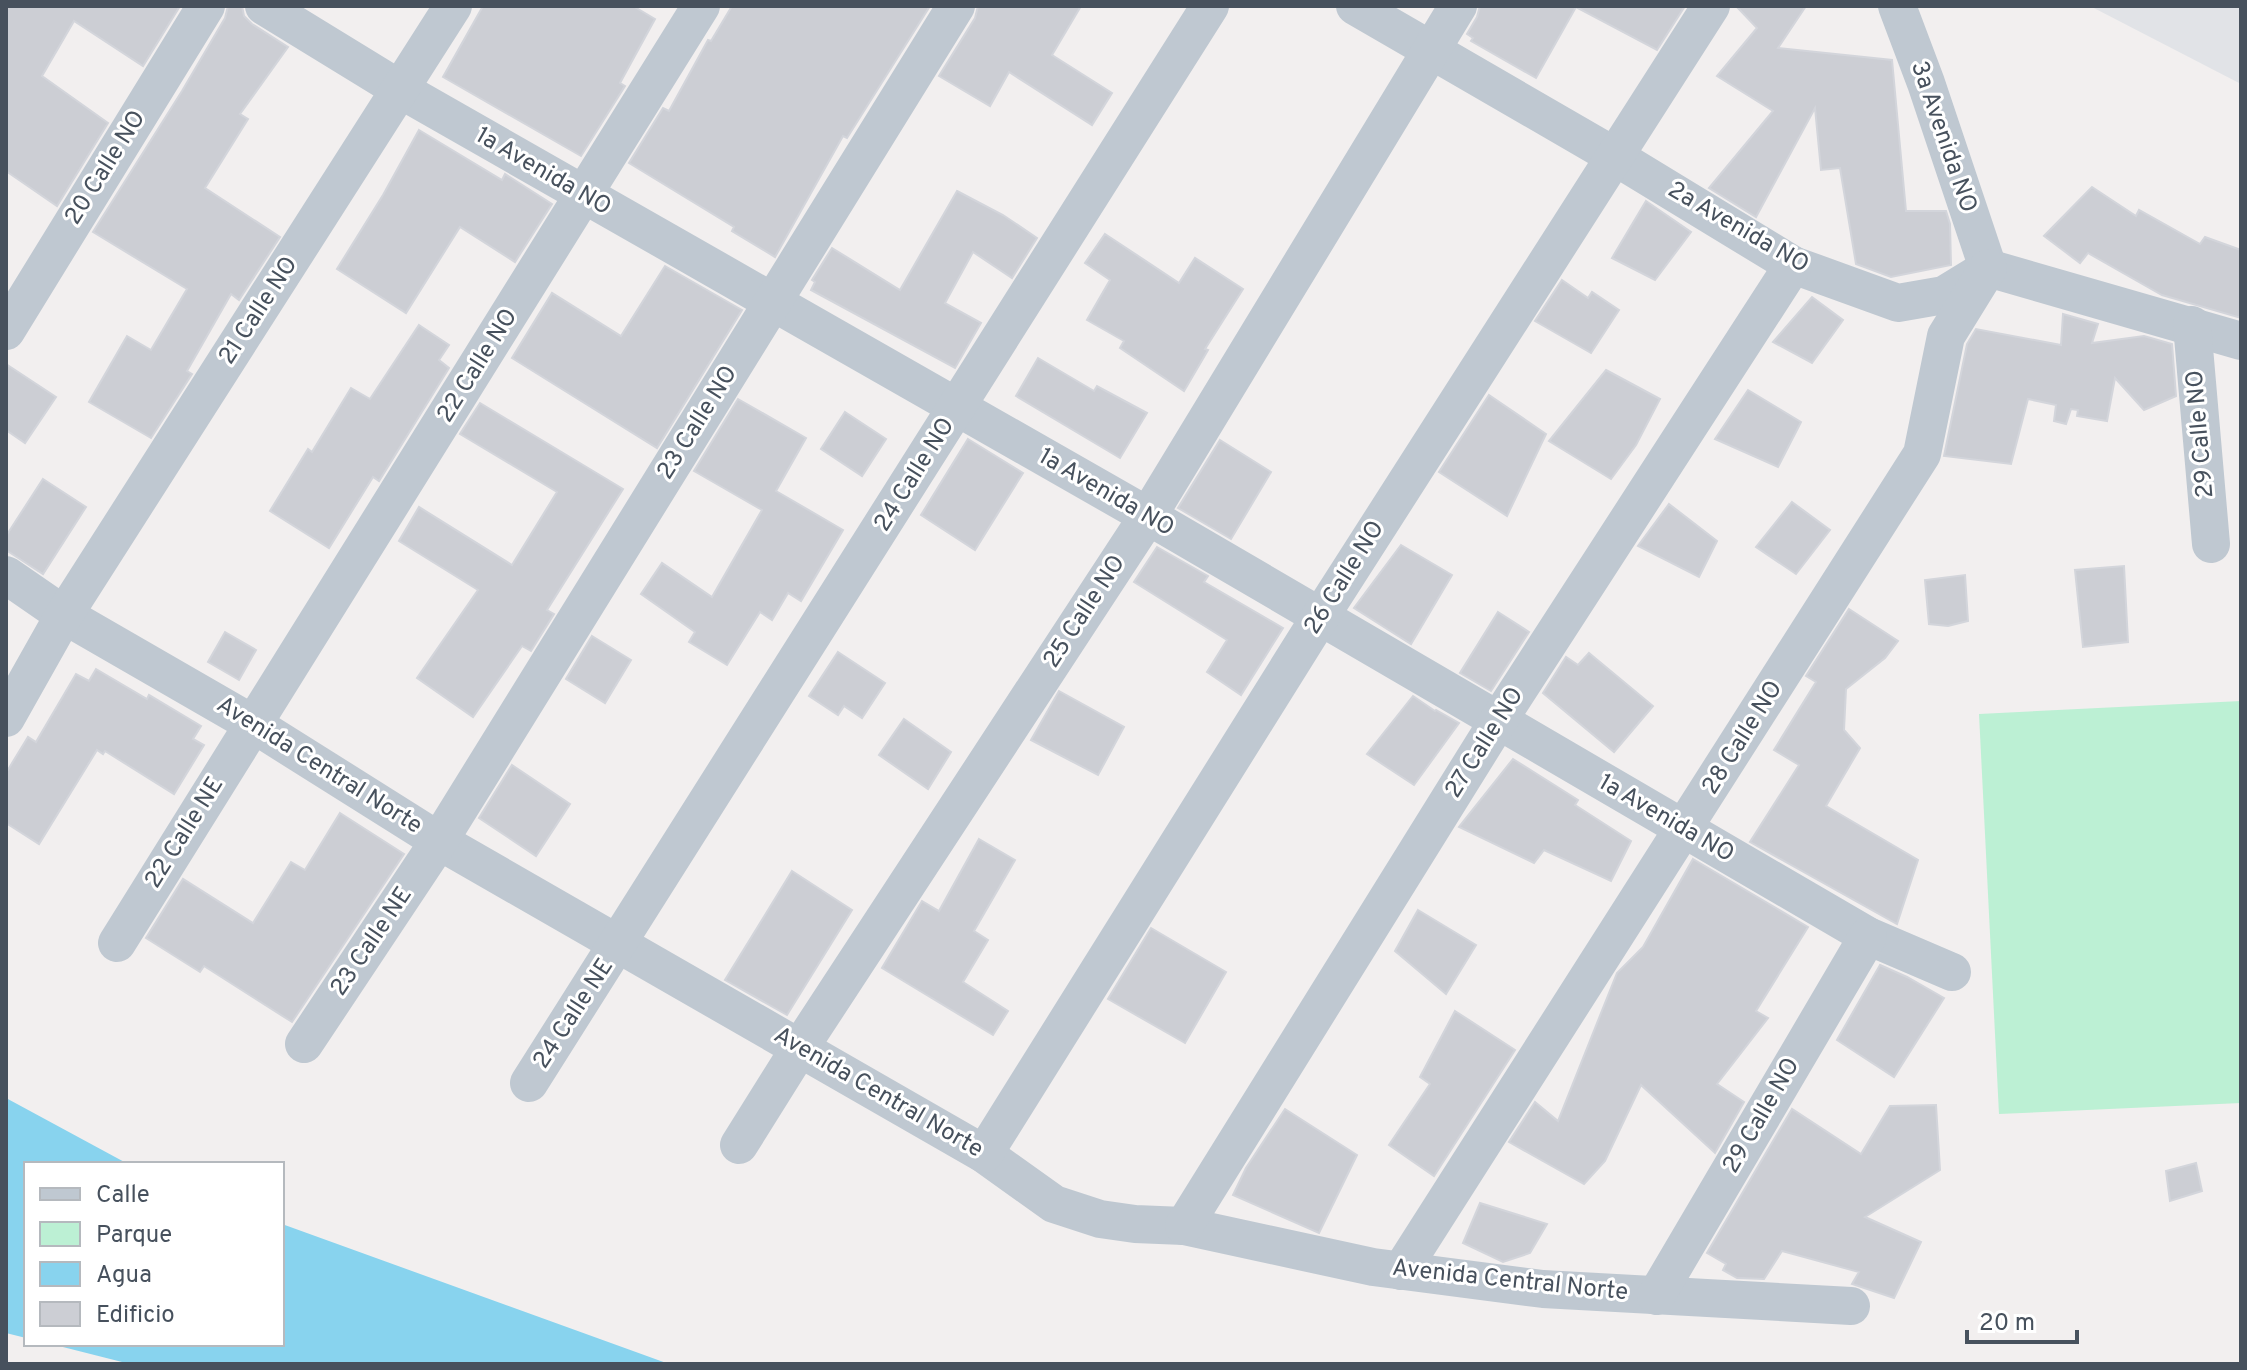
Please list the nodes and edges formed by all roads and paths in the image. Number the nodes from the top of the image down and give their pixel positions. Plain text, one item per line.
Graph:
1 (206, 6) edge
2 (264, 6) edge
3 (453, 6) edge
4 (701, 6) edge
5 (956, 6) edge
6 (1210, 6) edge
7 (1355, 6) edge
8 (1458, 6) edge
9 (1711, 6) edge
10 (1897, 6) edge
11 (1430, 51) junction
12 (401, 90) junction
13 (1614, 156) junction
14 (584, 196) junction
15 (1793, 265) junction
16 (1988, 268) junction
17 (773, 302) junction
18 (2192, 325) junction
19 (6, 331) edge
20 (2241, 341) edge
21 (957, 408) junction
22 (1148, 516) junction
23 (2211, 544) dead end
24 (6, 575) edge
25 (64, 615) junction
26 (1320, 617) junction
27 (6, 718) edge
28 (1498, 721) junction
29 (253, 724) junction
30 (1685, 830) junction
31 (439, 841) junction
32 (1868, 936) junction
33 (117, 943) dead end
34 (619, 944) junction
35 (1952, 972) dead end
36 (304, 1044) dead end
37 (801, 1046) junction
38 (529, 1083) dead end
39 (739, 1145) dead end
40 (984, 1154) junction
41 (1184, 1226) junction
42 (1401, 1271) junction
43 (1656, 1296) junction
44 (1851, 1306) dead end

1 - 19 street, 20 Calle NO
2 - 12 street, 1a Avenida NO
3 - 12 street, 21 Calle NO
4 - 14 street, 22 Calle NO
5 - 17 street, 23 Calle NO
6 - 21 street, 24 Calle NO
7 - 11 street, 2a Avenida NO
8 - 11 street, 25 Calle NO
9 - 13 street, 26 Calle NO
10 - 16 street, 3a Avenida NO
11 - 13 street, 2a Avenida NO
11 - 22 street, 25 Calle NO
12 - 14 street, 1a Avenida NO
12 - 25 street, 21 Calle NO
13 - 15 street, 2a Avenida NO
13 - 26 street, 26 Calle NO
14 - 17 street, 1a Avenida NO
14 - 29 street, 22 Calle NO
15 - 16 street, 2a Avenida NO
15 - 28 street, 27 Calle NO
16 - 18 street
16 - 30 street, 28 Calle NO
17 - 21 street, 1a Avenida NO
17 - 31 street, 23 Calle NO
18 - 20 street
18 - 23 street, 29 Calle NO
21 - 22 street, 1a Avenida NO
21 - 34 street, 24 Calle NO
22 - 26 street, 1a Avenida NO
22 - 37 street, 25 Calle NO
24 - 25 street, Avenida Central Norte
25 - 27 street, 21 Calle NO
25 - 29 street, Avenida Central Norte
26 - 28 street, 1a Avenida NO
26 - 40 street, 26 Calle NO
28 - 30 street, 1a Avenida NO
28 - 41 street, 27 Calle NO
29 - 31 street, Avenida Central Norte
29 - 33 street, 22 Calle NE
30 - 32 street, 1a Avenida NO
30 - 42 street, 28 Calle NO
31 - 34 street, Avenida Central Norte
31 - 36 street, 23 Calle NE
32 - 35 street, 1a Avenida NO
32 - 43 street, 29 Calle NO
34 - 37 street, Avenida Central Norte
34 - 38 street, 24 Calle NE
37 - 39 street, 25 Calle NO
37 - 40 street, Avenida Central Norte
40 - 41 street, Avenida Central Norte
41 - 42 street, Avenida Central Norte
42 - 43 street, Avenida Central Norte
43 - 44 street, Avenida Central Norte

